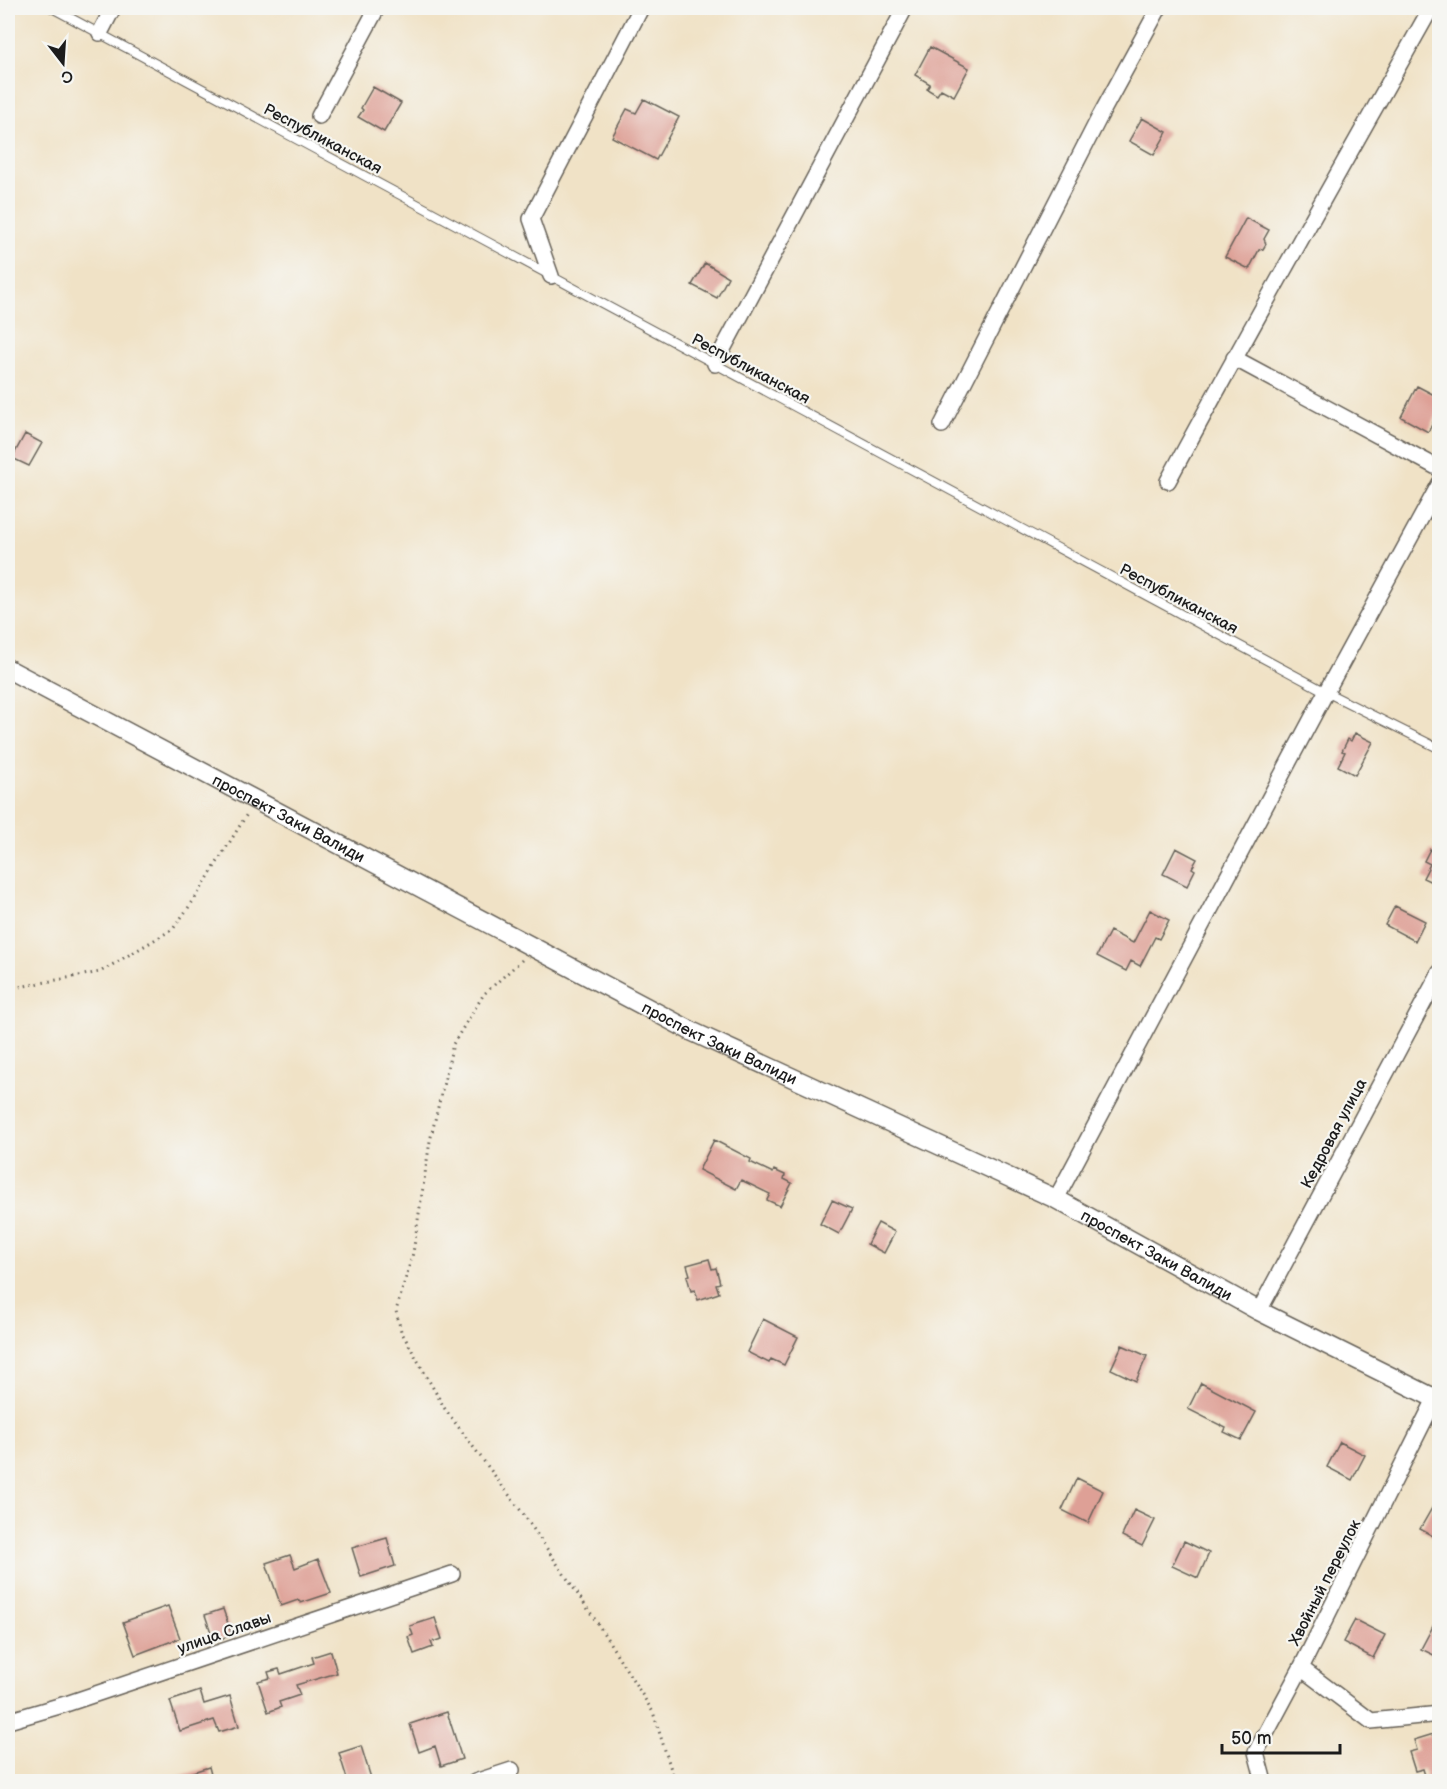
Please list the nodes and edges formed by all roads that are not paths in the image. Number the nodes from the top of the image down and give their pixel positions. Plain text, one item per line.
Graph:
1 (52, 8) edge
2 (113, 8) edge
3 (377, 8) edge
4 (641, 8) edge
5 (905, 8) edge
6 (1159, 8) edge
7 (1431, 8) edge
8 (100, 33) junction
9 (319, 116) dead end
10 (551, 276) junction
11 (1234, 358) junction
12 (715, 364) junction
13 (942, 425) dead end
14 (1440, 469) edge
15 (1168, 481) dead end
16 (1440, 483) edge
17 (8, 669) edge
18 (1326, 692) junction
19 (1440, 749) edge
20 (1440, 972) edge
21 (1056, 1199) junction
22 (1258, 1311) junction
23 (1437, 1400) edge
24 (452, 1575) dead end
25 (1301, 1668) junction
26 (1440, 1714) edge
27 (8, 1721) edge
28 (512, 1770) dead end
29 (475, 1782) edge
30 (1264, 1782) edge

1 - 8 lane, Республиканская
2 - 8 street
3 - 9 street
4 - 10 street
5 - 12 street
6 - 13 street
7 - 11 street
8 - 10 lane, Республиканская
10 - 12 lane, Республиканская
11 - 14 street
11 - 15 street
12 - 18 lane, Республиканская
16 - 18 street
17 - 21 street, проспект Заки Валиди
18 - 19 lane, Республиканская
18 - 21 street
20 - 22 street, Кедровая улица
21 - 22 street, проспект Заки Валиди
22 - 23 street, проспект Заки Валиди
23 - 25 street, Хвойный переулок
24 - 27 street, улица Славы
25 - 26 street
25 - 30 street, Хвойный переулок
28 - 29 street

